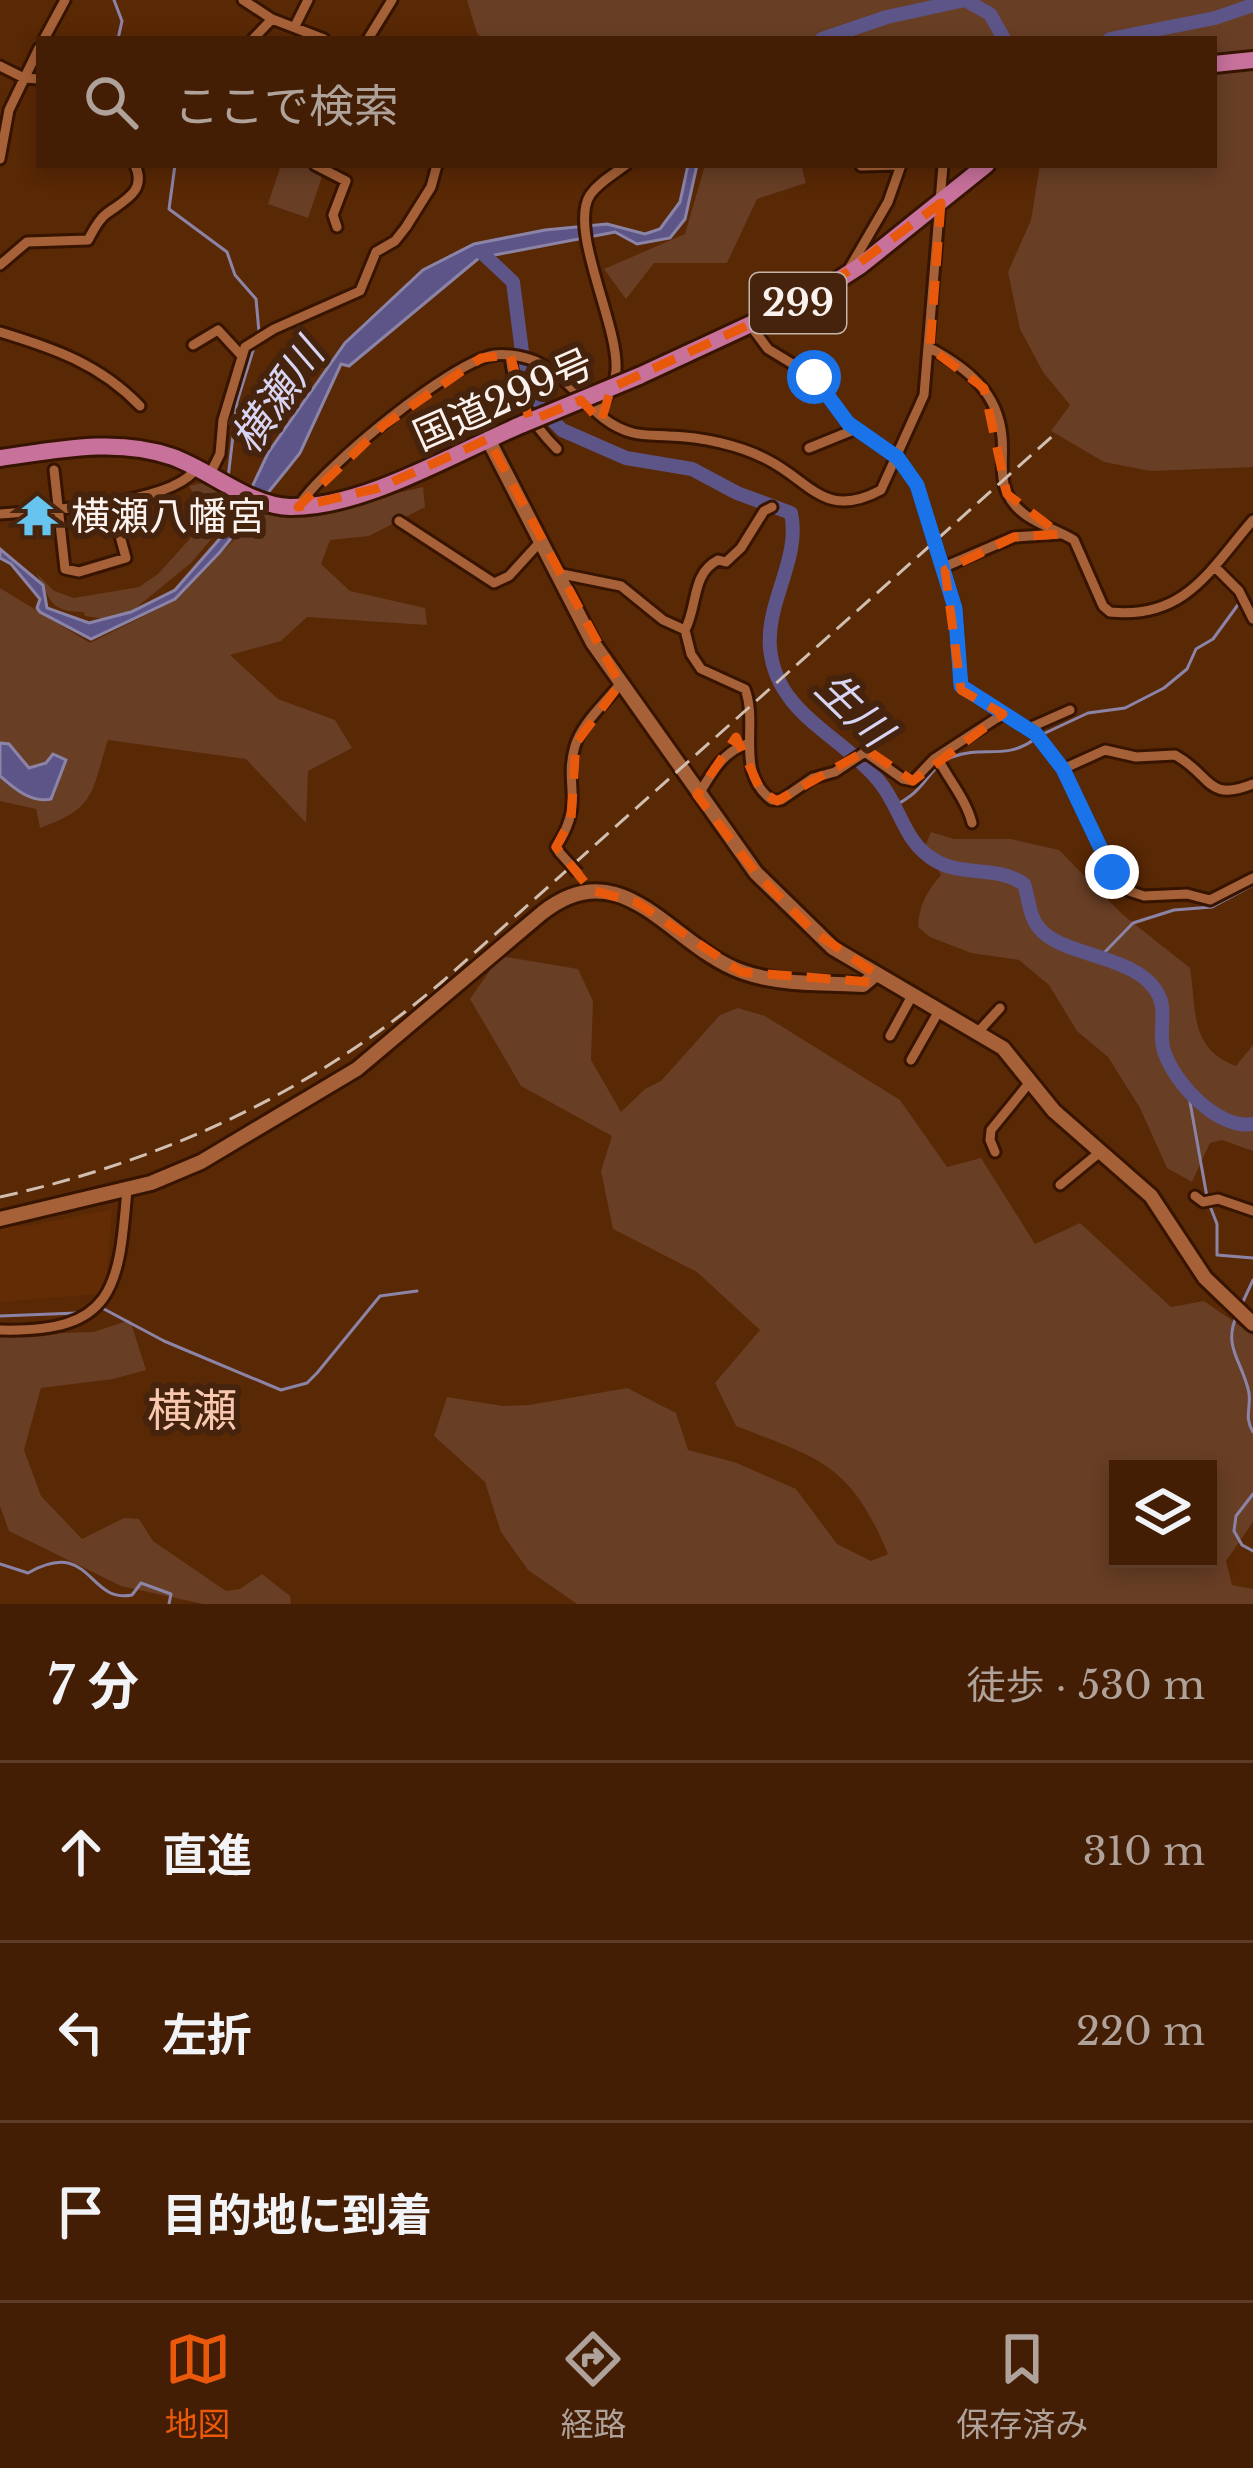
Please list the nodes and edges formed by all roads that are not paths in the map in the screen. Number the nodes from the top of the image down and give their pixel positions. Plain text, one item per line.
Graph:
1 (64, 0) edge
2 (243, 0) edge
3 (308, 0) edge
4 (392, 0) edge
5 (272, 19) junction
6 (295, 26) junction
7 (46, 36) edge
8 (256, 36) edge
9 (317, 36) edge
10 (370, 36) edge
11 (36, 54) edge
12 (1253, 60) edge
13 (1217, 64) edge
14 (0, 66) edge
15 (24, 78) junction
16 (36, 79) edge
17 (2, 135) edge
18 (0, 159) edge
19 (136, 168) edge
20 (321, 168) edge
21 (435, 168) edge
22 (623, 168) edge
23 (900, 168) edge
24 (943, 168) edge
25 (982, 168) edge
26 (940, 202) junction
27 (337, 227) dead end
28 (0, 265) edge
29 (844, 277) junction
30 (751, 326) junction
31 (0, 332) edge
32 (193, 345) dead end
33 (930, 348) junction
34 (241, 355) junction
35 (514, 356) junction
36 (140, 406) dead end
37 (597, 413) junction
38 (856, 429) junction
39 (488, 439) junction
40 (557, 448) dead end
41 (809, 448) dead end
42 (898, 458) junction
43 (1, 462) edge
44 (54, 470) dead end
45 (208, 473) junction
46 (111, 502) junction
47 (58, 506) junction
48 (298, 507) junction
49 (772, 507) dead end
50 (0, 514) edge
51 (1253, 520) edge
52 (399, 521) dead end
53 (1060, 534) junction
54 (540, 542) junction
55 (944, 567) junction
56 (1219, 570) junction
57 (557, 573) junction
58 (1252, 615) edge
59 (685, 630) junction
60 (620, 684) junction
61 (1070, 710) dead end
62 (1003, 713) junction
63 (1036, 734) junction
64 (747, 744) junction
65 (938, 758) junction
66 (1063, 769) junction
67 (1253, 784) edge
68 (698, 795) junction
69 (972, 823) dead end
70 (1253, 878) edge
71 (591, 890) junction
72 (876, 974) junction
73 (913, 994) junction
74 (1000, 1008) dead end
75 (940, 1010) junction
76 (979, 1031) junction
77 (890, 1036) dead end
78 (910, 1060) dead end
79 (1030, 1082) junction
80 (995, 1152) dead end
81 (1100, 1152) junction
82 (1060, 1186) dead end
83 (127, 1189) junction
84 (1195, 1196) dead end
85 (1253, 1211) edge
86 (0, 1220) edge
87 (1243, 1315) edge
88 (0, 1330) edge

1 - 7 street
2 - 5 street
3 - 6 street
4 - 10 street
5 - 6 street
5 - 8 street
6 - 9 street
11 - 15 street
12 - 13 highway
14 - 15 street
15 - 16 street
15 - 17 street
17 - 18 street
19 - 28 street
20 - 27 street
21 - 34 street
22 - 37 street
23 - 29 street
24 - 26 street
25 - 26 highway, 国道299号 / 299
26 - 29 highway, 国道299号 / 299
26 - 33 street
29 - 30 highway, 国道299号 / 299
30 - 38 street
30 - 39 highway, 国道299号 / 299, bridge
31 - 36 street
32 - 34 street
33 - 42 street
33 - 53 street
34 - 45 street
35 - 37 street
35 - 40 street
35 - 48 street
37 - 42 street
38 - 41 street
38 - 42 street
39 - 48 highway, 国道299号 / 299
39 - 54 street
42 - 55 street
43 - 45 highway, 国道299号 / 299
44 - 47 street
45 - 46 street
45 - 48 highway, 国道299号 / 299
46 - 47 street
46 - 47 street
47 - 50 street
49 - 59 street
51 - 56 street
52 - 54 street
53 - 55 street
53 - 56 street
54 - 57 street
55 - 62 street
56 - 58 street
57 - 59 street
57 - 60 street
59 - 64 street
60 - 68 street
60 - 71 street, bridge
61 - 63 street
62 - 63 street
62 - 65 street
63 - 66 street
64 - 65 street
64 - 68 street
65 - 69 street
66 - 67 street
66 - 70 street
68 - 72 street
71 - 72 street
71 - 83 street
72 - 73 street
73 - 75 street
73 - 77 street
74 - 76 street
75 - 76 street
75 - 78 street
76 - 79 street
79 - 80 street
79 - 81 street
81 - 82 street
81 - 87 street
83 - 86 street
83 - 88 street
84 - 85 street

